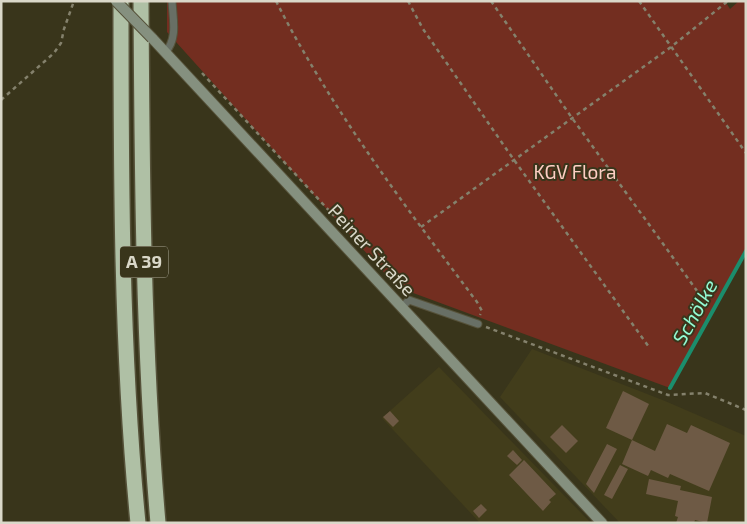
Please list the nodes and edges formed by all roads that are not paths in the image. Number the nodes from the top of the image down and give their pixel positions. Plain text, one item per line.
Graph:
1 (116, 1) edge
2 (121, 1) edge
3 (140, 1) edge
4 (172, 1) edge
5 (165, 52) junction
6 (402, 307) junction
7 (478, 324) road end
8 (138, 523) edge
9 (158, 523) edge
10 (602, 523) edge

1 - 5 street, Peiner Straße, bridge
2 - 8 highway, A 39
3 - 9 highway, A 39
4 - 5 lane
5 - 6 street, Peiner Straße
6 - 7 lane
6 - 10 street, Peiner Straße

